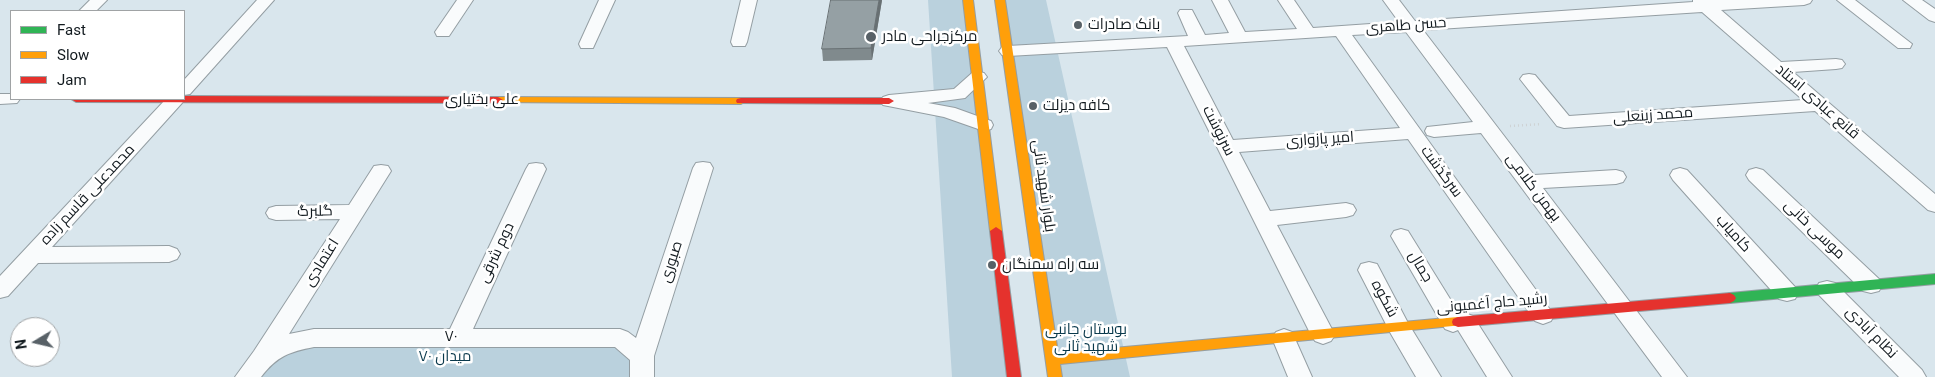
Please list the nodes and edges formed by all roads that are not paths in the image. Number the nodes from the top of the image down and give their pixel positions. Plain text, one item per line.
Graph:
1 (99, 0) edge
2 (266, 0) edge
3 (465, 0) edge
4 (607, 0) edge
5 (749, 0) edge
6 (968, 0) edge
7 (1000, 0) edge
8 (1220, 0) edge
9 (1286, 0) edge
10 (1391, 0) edge
11 (1540, 0) edge
12 (1594, 0) edge
13 (1804, 0) edge
14 (1845, 0) edge
15 (1911, 0) edge
16 (1702, 3) edge
17 (88, 10) edge
18 (1186, 13) dead end
19 (1607, 13) junction
20 (1555, 16) junction
21 (1935, 17) edge
22 (1410, 25) junction
23 (1340, 30) junction
24 (443, 32) dead end
25 (1308, 32) junction
26 (1240, 38) junction
27 (1199, 40) junction
28 (739, 42) dead end
29 (1173, 42) junction
30 (587, 44) dead end
31 (1904, 44) dead end
32 (1004, 51) junction
33 (1836, 64) dead end
34 (1776, 68) junction
35 (978, 77) junction
36 (1529, 79) dead end
37 (185, 89) edge
38 (185, 99) edge
39 (175, 100) edge
40 (889, 101) junction
41 (1819, 105) junction
42 (984, 125) junction
43 (1487, 128) junction
44 (1434, 131) dead end
45 (1413, 133) junction
46 (1227, 148) junction
47 (702, 168) dead end
48 (536, 169) dead end
49 (381, 171) dead end
50 (1756, 175) dead end
51 (1680, 176) dead end
52 (1616, 177) dead end
53 (1528, 182) junction
54 (1935, 205) edge
55 (1346, 210) dead end
56 (355, 212) junction
57 (276, 213) dead end
58 (1264, 219) junction
59 (1401, 236) dead end
60 (168, 254) dead end
61 (32, 255) junction
62 (1369, 270) dead end
63 (1935, 279) edge
64 (1871, 285) junction
65 (1827, 289) junction
66 (0, 290) edge
67 (1786, 293) junction
68 (1622, 308) junction
69 (1543, 315) junction
70 (1459, 322) junction
71 (1399, 328) junction
72 (1323, 335) junction
73 (458, 337) junction
74 (1284, 338) junction
75 (264, 356) junction
76 (1052, 359) junction
77 (642, 366) edge
78 (247, 377) edge
79 (1014, 377) edge
80 (1055, 377) edge
81 (1300, 377) edge
82 (1429, 377) edge
83 (1500, 377) edge
84 (1674, 377) edge
85 (1914, 377) edge

1 - 17 street
2 - 37 street
3 - 24 street
4 - 30 street
5 - 28 street
6 - 35 street
7 - 32 street, بلوار شهید ثانی
8 - 26 street
9 - 25 street
10 - 22 street, بهمن کلامی
11 - 20 street
12 - 19 street
13 - 16 street, حسن طاهری
14 - 31 street
15 - 21 street
16 - 19 street, حسن طاهری
16 - 34 street, قانع عبادی استاد
18 - 27 street
19 - 20 street, حسن طاهری
20 - 22 street, حسن طاهری
22 - 23 street, حسن طاهری
22 - 43 street, بهمن کلامی
23 - 25 street, حسن طاهری
23 - 45 street, سرگذشت
25 - 26 street, حسن طاهری
26 - 27 street, حسن طاهری
27 - 29 street, حسن طاهری
29 - 32 street, حسن طاهری
29 - 46 street, سرنوشت
32 - 76 street, بلوار شهید ثانی
33 - 34 street
34 - 41 street, قانع عبادی استاد
35 - 40 street
35 - 42 street
36 - 41 street, محمد زینعلی
38 - 40 street, علی بختیاری
39 - 61 street, محمدعلی قاسم زاده
40 - 42 street
41 - 54 street, قانع عبادی استاد
42 - 79 street
43 - 44 street
43 - 53 street, بهمن کلامی
45 - 46 street, امیر پازواری
45 - 69 street, سرگذشت
46 - 58 street, سرنوشت
47 - 77 street, صبوری
48 - 73 street, دوم شرقی
49 - 56 street, اعتمادی
50 - 64 street, موسی خانی
51 - 67 street, کامیاب
52 - 53 street
53 - 68 street, بهمن کلامی
55 - 58 street
56 - 57 street, گلبرگ
56 - 75 street, اعتمادی
58 - 72 street, سرنوشت
59 - 70 street, جمال
60 - 61 street
61 - 66 street, محمدعلی قاسم زاده
62 - 71 street, شکوه
63 - 64 street, رشید حاج آغمیونی
64 - 65 street, رشید حاج آغمیونی
65 - 67 street, رشید حاج آغمیونی
65 - 85 street, نظام آبادی
67 - 68 street, رشید حاج آغمیونی
68 - 69 street, رشید حاج آغمیونی
68 - 84 street, بهمن کلامی
69 - 70 street, رشید حاج آغمیونی
70 - 71 street, رشید حاج آغمیونی
70 - 83 street, جمال
71 - 72 street, رشید حاج آغمیونی
71 - 82 street, شکوه
72 - 74 street, رشید حاج آغمیونی
73 - 75 street, ۷۰
73 - 77 street, ۷۰
74 - 76 street, رشید حاج آغمیونی
74 - 81 street
75 - 78 street, ۷۰
76 - 80 street, بلوار شهید ثانی

